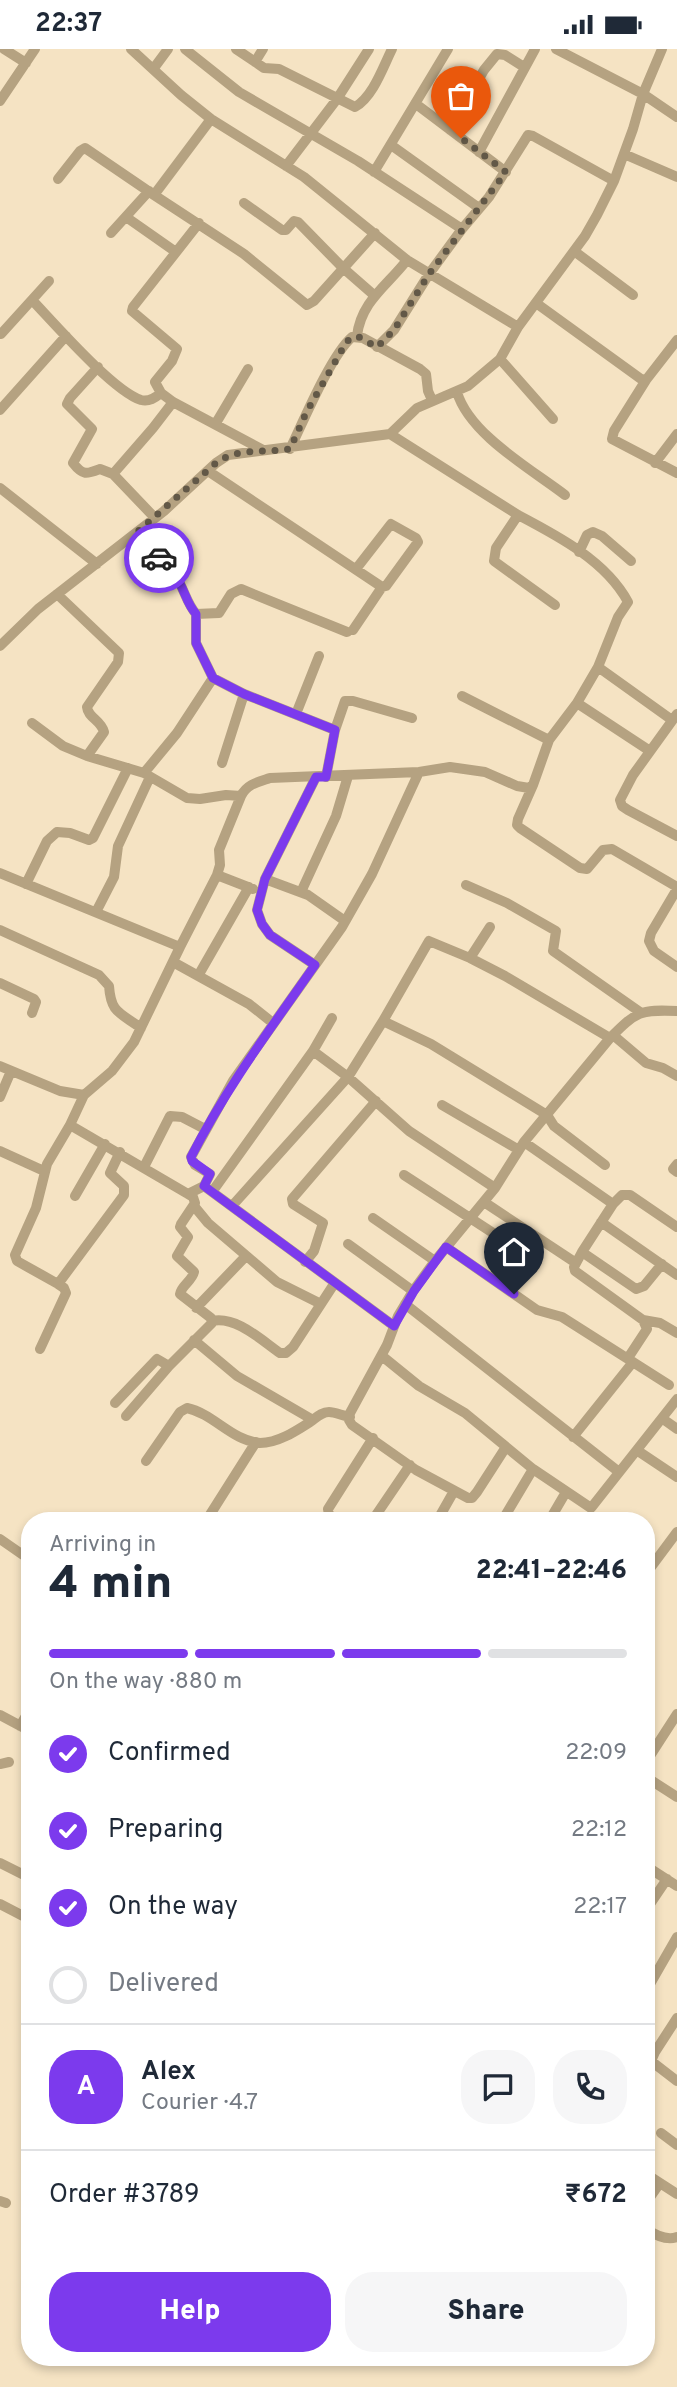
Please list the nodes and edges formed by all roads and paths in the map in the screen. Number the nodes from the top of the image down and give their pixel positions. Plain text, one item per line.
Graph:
1 (4, 49) edge
2 (35, 49) edge
3 (131, 49) edge
4 (168, 49) edge
5 (185, 49) edge
6 (236, 49) edge
7 (263, 49) edge
8 (378, 49) edge
9 (448, 49) edge
10 (535, 49) edge
11 (556, 49) edge
12 (663, 49) edge
13 (365, 50) edge
14 (391, 52) edge
15 (255, 62) junction
16 (26, 63) junction
17 (524, 67) junction
18 (154, 68) junction
19 (643, 94) junction
20 (337, 99) junction
21 (0, 101) edge
22 (416, 104) junction
23 (677, 117) edge
24 (211, 119) junction
25 (450, 129) junction
26 (311, 132) junction
27 (391, 145) junction
28 (479, 152) junction
29 (624, 154) junction
30 (286, 166) junction
31 (374, 172) junction
32 (506, 172) junction
33 (677, 177) edge
34 (58, 179) dead end
35 (614, 181) junction
36 (152, 193) junction
37 (244, 203) dead end
38 (480, 208) junction
39 (126, 217) junction
40 (199, 223) junction
41 (462, 229) junction
42 (111, 233) dead end
43 (375, 233) junction
44 (574, 251) junction
45 (176, 252) junction
46 (407, 260) junction
47 (342, 268) junction
48 (429, 274) junction
49 (49, 281) dead end
50 (633, 295) dead end
51 (374, 296) junction
52 (32, 300) junction
53 (536, 303) junction
54 (518, 327) junction
55 (0, 334) edge
56 (66, 336) junction
57 (357, 336) junction
58 (677, 339) edge
59 (0, 345) edge
60 (377, 347) junction
61 (500, 359) junction
62 (98, 367) junction
63 (248, 369) dead end
64 (646, 380) junction
65 (457, 392) junction
66 (161, 393) junction
67 (432, 400) junction
68 (173, 402) junction
69 (0, 410) edge
70 (553, 419) dead end
71 (216, 423) junction
72 (390, 434) junction
73 (677, 434) edge
74 (290, 449) junction
75 (265, 451) junction
76 (94, 461) dead end
77 (655, 463) junction
78 (208, 471) junction
79 (109, 472) junction
80 (677, 473) edge
81 (0, 488) edge
82 (565, 495) dead end
83 (518, 515) junction
84 (155, 517) junction
85 (136, 533) junction
86 (579, 552) junction
87 (631, 562) dead end
88 (96, 564) junction
89 (356, 569) junction
90 (382, 587) junction
91 (57, 594) junction
92 (555, 605) dead end
93 (196, 614) junction
94 (0, 646) edge
95 (319, 656) dead end
96 (598, 667) junction
97 (213, 678) junction
98 (244, 694) junction
99 (462, 696) dead end
100 (577, 703) junction
101 (296, 714) junction
102 (675, 717) edge
103 (412, 718) dead end
104 (32, 723) dead end
105 (335, 730) junction
106 (549, 740) junction
107 (650, 751) junction
108 (87, 756) junction
109 (222, 763) dead end
110 (128, 768) junction
111 (419, 772) junction
112 (147, 775) junction
113 (348, 776) junction
114 (321, 777) junction
115 (533, 785) junction
116 (241, 796) junction
117 (677, 836) edge
118 (0, 873) edge
119 (217, 874) junction
120 (265, 879) junction
121 (26, 884) junction
122 (466, 885) dead end
123 (248, 887) junction
124 (677, 888) edge
125 (261, 892) junction
126 (301, 892) junction
127 (96, 912) junction
128 (345, 921) junction
129 (490, 927) dead end
130 (0, 930) edge
131 (180, 947) junction
132 (470, 958) junction
133 (173, 962) junction
134 (315, 965) junction
135 (677, 967) edge
136 (198, 976) junction
137 (0, 983) edge
138 (677, 1011) edge
139 (640, 1012) junction
140 (32, 1013) dead end
141 (332, 1018) dead end
142 (383, 1021) junction
143 (273, 1023) junction
144 (141, 1028) junction
145 (611, 1037) junction
146 (313, 1051) junction
147 (0, 1066) edge
148 (11, 1071) junction
149 (677, 1076) edge
150 (348, 1077) junction
151 (84, 1095) junction
152 (0, 1097) edge
153 (376, 1101) junction
154 (442, 1105) dead end
155 (547, 1115) junction
156 (70, 1125) junction
157 (205, 1129) junction
158 (106, 1144) junction
159 (522, 1146) junction
160 (0, 1151) edge
161 (120, 1152) junction
162 (677, 1164) edge
163 (606, 1165) dead end
164 (144, 1167) junction
165 (44, 1171) junction
166 (677, 1172) edge
167 (404, 1175) dead end
168 (495, 1188) junction
169 (208, 1189) junction
170 (188, 1194) junction
171 (75, 1196) dead end
172 (484, 1202) junction
173 (613, 1204) junction
174 (194, 1206) junction
175 (232, 1206) junction
176 (373, 1218) dead end
177 (470, 1218) junction
178 (601, 1222) junction
179 (676, 1222) edge
180 (348, 1244) dead end
181 (446, 1247) junction
182 (582, 1252) junction
183 (247, 1257) junction
184 (533, 1259) dead end
185 (435, 1261) junction
186 (305, 1262) junction
187 (576, 1263) junction
188 (662, 1264) junction
189 (677, 1275) edge
190 (58, 1284) junction
191 (334, 1284) junction
192 (414, 1291) junction
193 (321, 1304) junction
194 (405, 1304) junction
195 (196, 1308) junction
196 (643, 1320) junction
197 (212, 1321) junction
198 (394, 1326) junction
199 (677, 1333) edge
200 (194, 1340) junction
201 (40, 1349) dead end
202 (382, 1356) junction
203 (630, 1360) junction
204 (169, 1366) junction
205 (669, 1385) dead end
206 (677, 1399) edge
207 (115, 1403) dead end
208 (126, 1416) dead end
209 (350, 1417) junction
210 (663, 1419) junction
211 (313, 1420) junction
212 (677, 1429) edge
213 (573, 1437) junction
214 (373, 1438) junction
215 (256, 1443) junction
216 (506, 1447) junction
217 (638, 1451) junction
218 (146, 1461) dead end
219 (410, 1465) junction
220 (533, 1469) junction
221 (619, 1472) junction
222 (677, 1477) edge
223 (454, 1491) junction
224 (566, 1492) junction
225 (590, 1508) junction
226 (212, 1512) edge
227 (327, 1512) edge
228 (378, 1512) edge
229 (441, 1512) edge
230 (507, 1512) edge
231 (554, 1512) edge
232 (588, 1512) edge
233 (677, 1532) edge
234 (0, 1539) edge
235 (21, 1554) edge
236 (655, 1562) edge
237 (677, 1714) edge
238 (0, 1715) edge
239 (21, 1727) edge
240 (655, 1748) edge
241 (655, 1783) edge
242 (677, 1797) edge
243 (0, 1863) edge
244 (655, 1871) edge
245 (21, 1874) edge
246 (667, 1879) junction
247 (677, 1886) edge
248 (655, 1897) edge
249 (0, 1904) edge
250 (21, 1915) edge
251 (677, 1937) edge
252 (655, 1975) edge
253 (677, 2018) edge
254 (655, 2051) edge
255 (655, 2064) edge
256 (677, 2081) edge
257 (661, 2133) dead end
258 (677, 2145) edge
259 (655, 2179) edge
260 (660, 2183) junction
261 (655, 2190) edge
262 (677, 2194) edge
263 (655, 2234) edge
264 (677, 2237) edge

1 - 16 street
2 - 16 street
3 - 18 street
4 - 18 street
5 - 26 street
6 - 15 street
7 - 15 street
8 - 14 street
9 - 22 street
10 - 17 street
11 - 19 street
12 - 19 street
13 - 20 street
14 - 20 street
15 - 20 street
16 - 21 street
17 - 25 street
17 - 28 street
18 - 24 street
19 - 23 street
19 - 29 street
20 - 26 street
22 - 25 street
22 - 27 street
24 - 30 street
24 - 36 street
25 - 28 street
26 - 30 street
26 - 31 street
27 - 31 street
27 - 38 street
28 - 32 street
29 - 33 street
29 - 35 street
30 - 43 street
31 - 41 street
32 - 35 street
32 - 38 street
34 - 36 street
35 - 44 street
36 - 39 street
36 - 40 street
37 - 47 street
38 - 41 street
39 - 42 street
39 - 45 street
40 - 45 street
40 - 47 street
41 - 48 street
43 - 46 street
43 - 47 street
44 - 50 street
44 - 53 street
45 - 66 street
46 - 48 street
46 - 51 street
47 - 51 street
48 - 54 street
48 - 60 street
49 - 52 street
51 - 57 street
52 - 55 street
52 - 56 street
53 - 54 street
53 - 64 street
54 - 61 street
55 - 59 street
56 - 62 street
56 - 69 street
57 - 60 street
57 - 74 street
58 - 64 street
60 - 67 street
61 - 65 street
61 - 70 street
62 - 66 street
62 - 79 street
63 - 71 street
64 - 77 street
65 - 67 street
65 - 82 street
66 - 68 street
67 - 72 street
68 - 71 street
68 - 79 street
71 - 75 street
72 - 74 street
72 - 83 street
73 - 77 street
74 - 75 street
75 - 78 street
76 - 79 street
77 - 80 street
78 - 84 street
78 - 89 street
79 - 84 street
81 - 88 street
83 - 86 street
83 - 92 street
84 - 85 street
85 - 88 street
85 - 93 street
86 - 87 street
86 - 96 street
88 - 91 street
89 - 90 street
89 - 90 street
90 - 93 street
91 - 94 street
91 - 108 street
93 - 97 street
95 - 101 street
96 - 100 street
96 - 102 street
97 - 98 street
97 - 112 street
98 - 101 street
98 - 109 street
99 - 106 street
100 - 106 street
100 - 107 street
101 - 105 street
102 - 107 street
103 - 105 street
104 - 108 street
105 - 114 street
106 - 115 street
107 - 117 street
108 - 110 street
110 - 112 street
110 - 121 street
111 - 113 street
111 - 115 street
111 - 128 street
112 - 116 street
112 - 127 street
113 - 114 street
113 - 126 street
114 - 116 street
114 - 120 street
115 - 124 street
116 - 119 street
118 - 121 street
119 - 123 street
119 - 131 street
120 - 125 street
120 - 126 street
121 - 127 street
122 - 139 street
123 - 125 street
123 - 136 street
124 - 135 street
125 - 134 street
126 - 128 street
127 - 131 street
128 - 134 street
129 - 132 street
130 - 144 street
131 - 133 street
132 - 142 street
132 - 145 street
133 - 136 street
133 - 144 street
134 - 143 street
136 - 143 street
137 - 140 street
138 - 139 street
139 - 145 street
141 - 146 street
142 - 150 street
142 - 155 street
143 - 157 street
144 - 151 street
145 - 149 street
145 - 155 street
146 - 150 street
146 - 169 street
147 - 148 street
148 - 151 street
148 - 152 street
150 - 153 street
150 - 175 street
151 - 156 street
153 - 168 street
153 - 186 street
154 - 159 street
155 - 159 street
155 - 163 street
156 - 158 street
156 - 165 street
157 - 164 street
157 - 169 street
158 - 161 street
158 - 171 street
159 - 168 street
159 - 173 street
160 - 165 street
161 - 164 street
161 - 190 street
162 - 166 street
164 - 170 street
165 - 190 street
167 - 177 street
168 - 172 street
169 - 170 street
169 - 175 street
170 - 174 street
172 - 177 street
172 - 187 street
173 - 178 street
173 - 179 street
174 - 183 street
174 - 195 street
175 - 186 street
176 - 185 street
177 - 181 street
177 - 184 street
178 - 182 street
178 - 188 street
180 - 192 street
181 - 185 street
181 - 203 street
182 - 187 street
182 - 188 street
183 - 193 street
183 - 195 street
185 - 192 street
186 - 191 street
187 - 196 street
188 - 189 street
190 - 201 street
191 - 193 street
191 - 198 street
192 - 194 street
193 - 197 street
194 - 198 street
194 - 213 street
195 - 197 street
196 - 199 street
196 - 203 street
197 - 200 street
198 - 202 street
200 - 204 street
200 - 211 street
202 - 209 street
202 - 216 street
203 - 205 street
203 - 213 street
204 - 207 street
204 - 208 street
206 - 210 street
209 - 211 street
209 - 214 street
210 - 212 street
210 - 217 street
211 - 215 street
213 - 221 street
214 - 219 street
214 - 227 street
215 - 218 street
215 - 226 street
216 - 220 street
216 - 223 street
217 - 221 street
217 - 222 street
219 - 223 street
219 - 228 street
220 - 224 street
220 - 230 street
221 - 225 street
223 - 229 street
224 - 225 street
224 - 231 street
225 - 232 street
233 - 236 street
234 - 235 street
237 - 240 street
238 - 239 street
241 - 242 street
243 - 245 street
244 - 246 street
246 - 247 street
246 - 248 street
249 - 250 street
251 - 252 street
253 - 254 street
255 - 256 street
257 - 258 street
259 - 260 street
260 - 261 street
260 - 262 street
263 - 264 street

